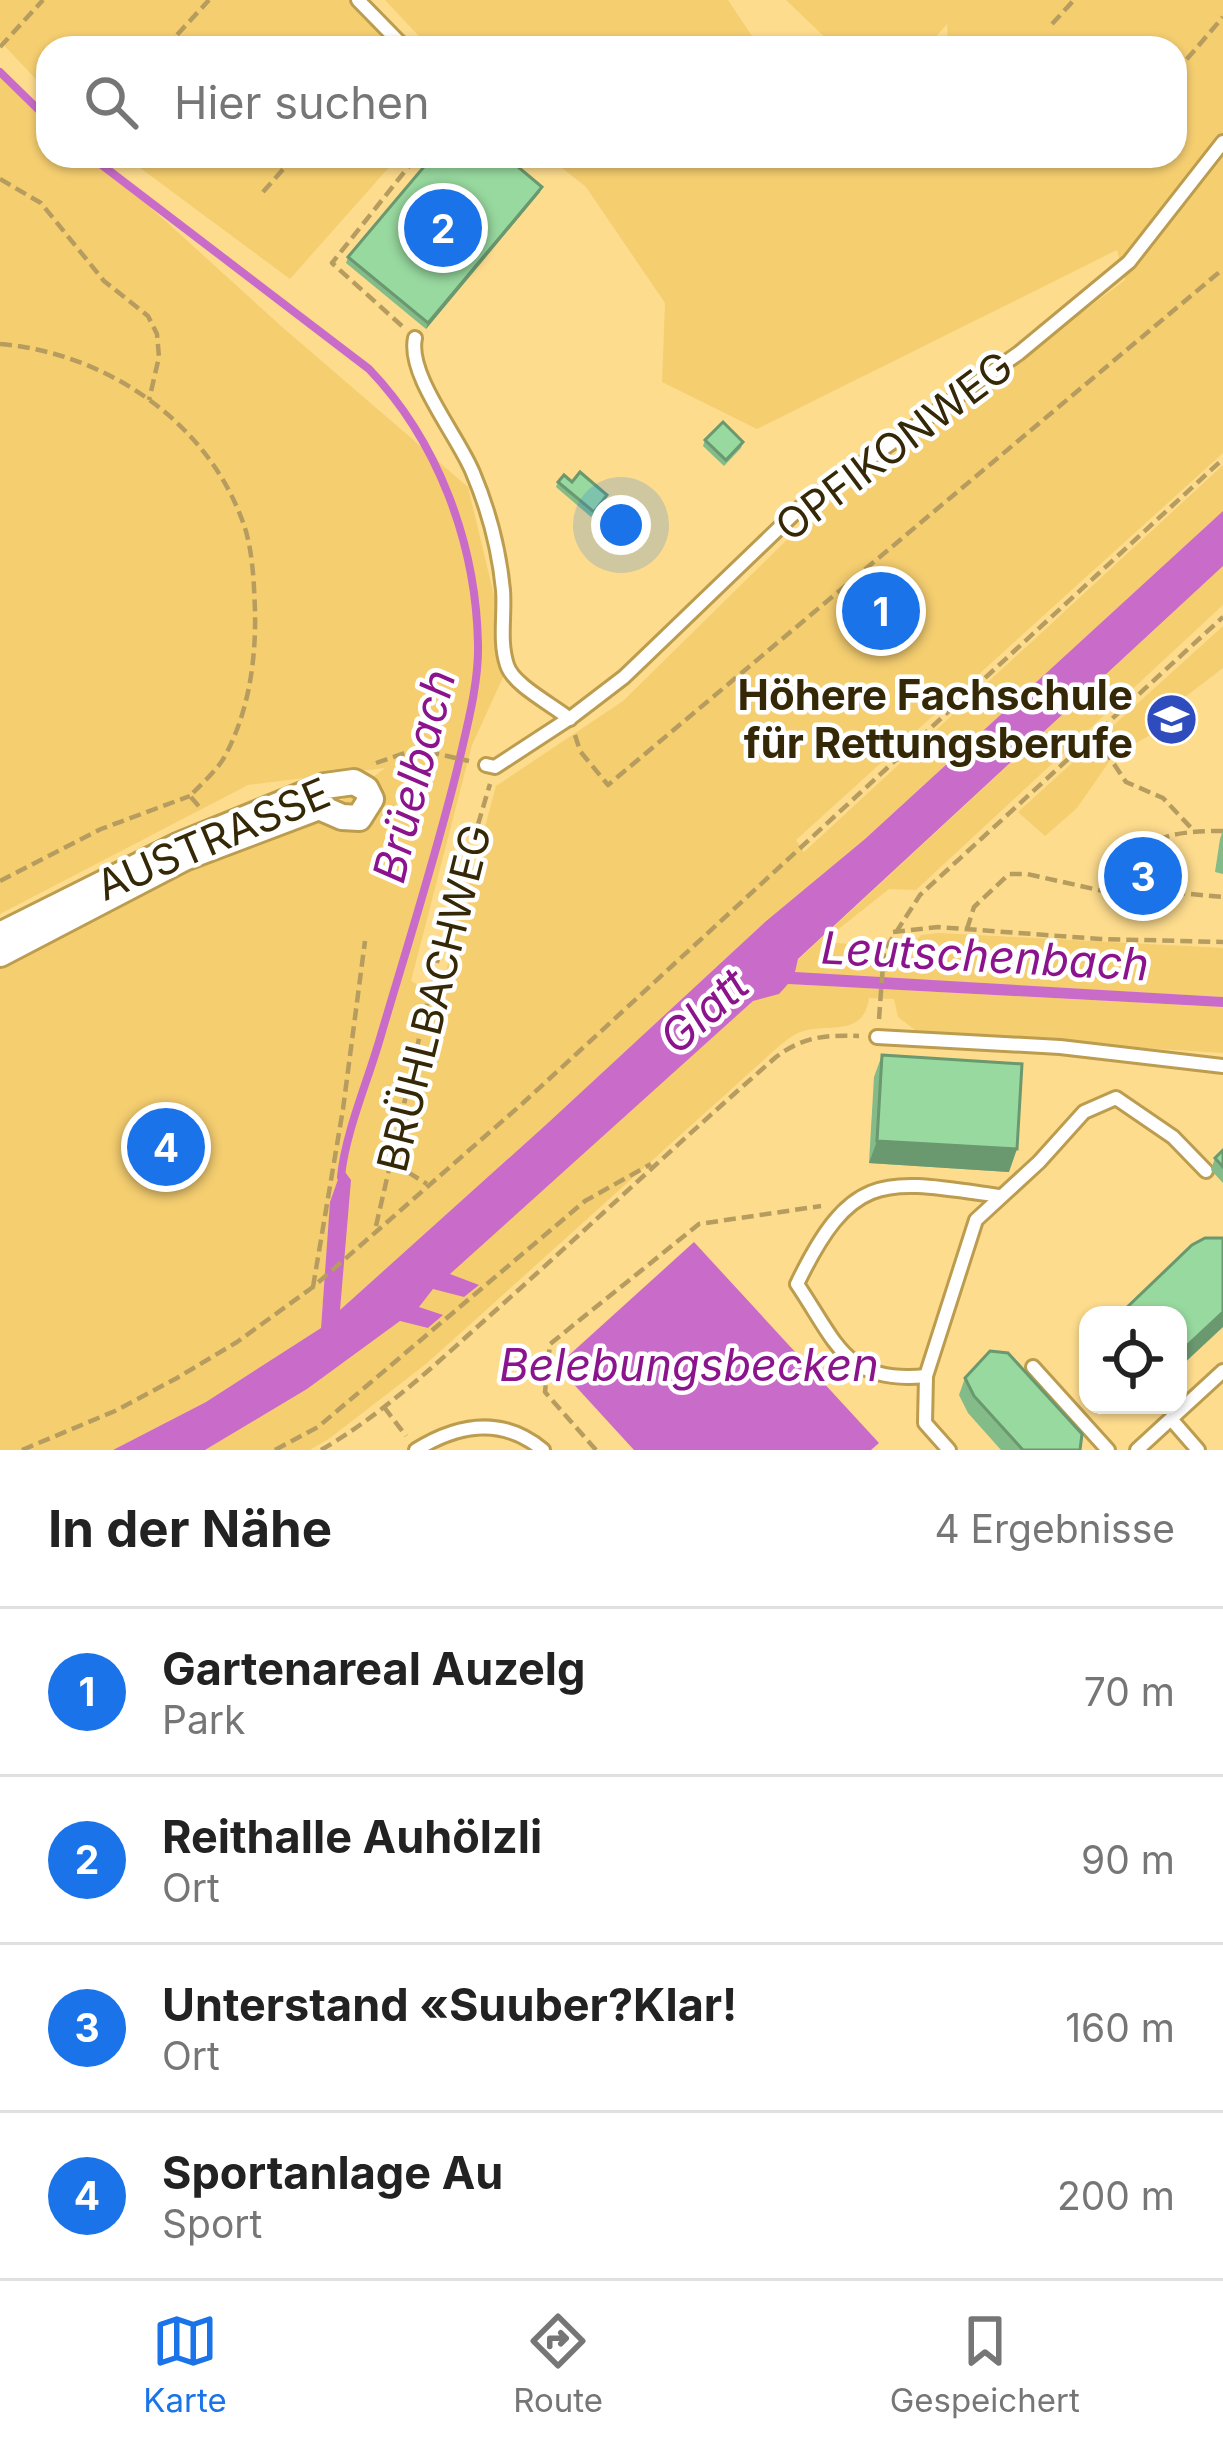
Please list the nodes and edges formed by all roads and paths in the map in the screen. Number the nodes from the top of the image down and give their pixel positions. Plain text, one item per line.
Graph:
1 (43, 0) edge
2 (209, 0) edge
3 (358, 0) edge
4 (1074, 0) edge
5 (1223, 17) edge
6 (1052, 24) dead end
7 (176, 36) edge
8 (393, 36) edge
9 (0, 46) edge
10 (1187, 59) edge
11 (1223, 142) edge
12 (284, 168) edge
13 (407, 168) edge
14 (0, 179) edge
15 (263, 192) dead end
16 (1223, 269) edge
17 (415, 338) joint
18 (0, 344) edge
19 (149, 400) junction
20 (1223, 459) edge
21 (1223, 617) edge
22 (570, 718) junction
23 (1094, 734) junction
24 (490, 766) junction
25 (355, 782) junction
26 (190, 796) junction
27 (218, 830) junction
28 (1194, 830) junction
29 (1223, 832) edge
30 (0, 881) edge
31 (1103, 891) junction
32 (1223, 897) edge
33 (967, 929) junction
34 (893, 932) junction
35 (0, 935) edge
36 (365, 941) dead end
37 (1223, 942) edge
38 (0, 954) edge
39 (879, 1015) dead end
40 (877, 1037) joint
41 (1223, 1066) edge
42 (656, 1162) junction
43 (393, 1163) junction
44 (1206, 1171) dead end
45 (427, 1184) junction
46 (1000, 1196) junction
47 (856, 1200) junction
48 (375, 1230) junction
49 (313, 1287) junction
50 (1034, 1366) dead end
51 (1223, 1371) edge
52 (926, 1376) junction
53 (384, 1407) junction
54 (1171, 1419) junction
55 (400, 1428) dead end
56 (22, 1450) edge
57 (274, 1450) edge
58 (321, 1450) edge
59 (416, 1450) edge
60 (543, 1450) edge
61 (596, 1450) edge
62 (949, 1450) edge
63 (1108, 1450) edge
64 (1137, 1450) edge
65 (1198, 1450) edge

1 - 9 path
2 - 7 path
3 - 8 lane
4 - 6 path
5 - 10 path
11 - 22 lane, OPFIKONWEG
12 - 15 path
13 - 17 path
14 - 19 path
16 - 22 path
17 - 22 lane
18 - 19 path
19 - 26 path
20 - 45 path
21 - 23 path
22 - 24 lane, OPFIKONWEG
23 - 28 path
23 - 34 path
24 - 25 path
24 - 43 path, BRÜHLBACHWEG
25 - 27 street, AUSTRASSE
25 - 38 street, AUSTRASSE
26 - 27 path
26 - 30 path
27 - 35 street, AUSTRASSE
28 - 29 path
28 - 31 path
31 - 32 path
31 - 33 path
33 - 34 path
33 - 37 path
34 - 39 path
36 - 49 path
40 - 41 lane
40 - 42 path
42 - 53 path
42 - 57 path
43 - 45 path
43 - 48 path, BRÜHLBACHWEG
44 - 46 lane
45 - 48 path
46 - 47 lane
46 - 52 lane
47 - 52 lane
47 - 61 path
48 - 49 path
49 - 56 path
50 - 63 lane
51 - 54 lane
52 - 62 lane
53 - 55 path
53 - 58 path
54 - 64 lane
54 - 65 lane
59 - 60 lane

